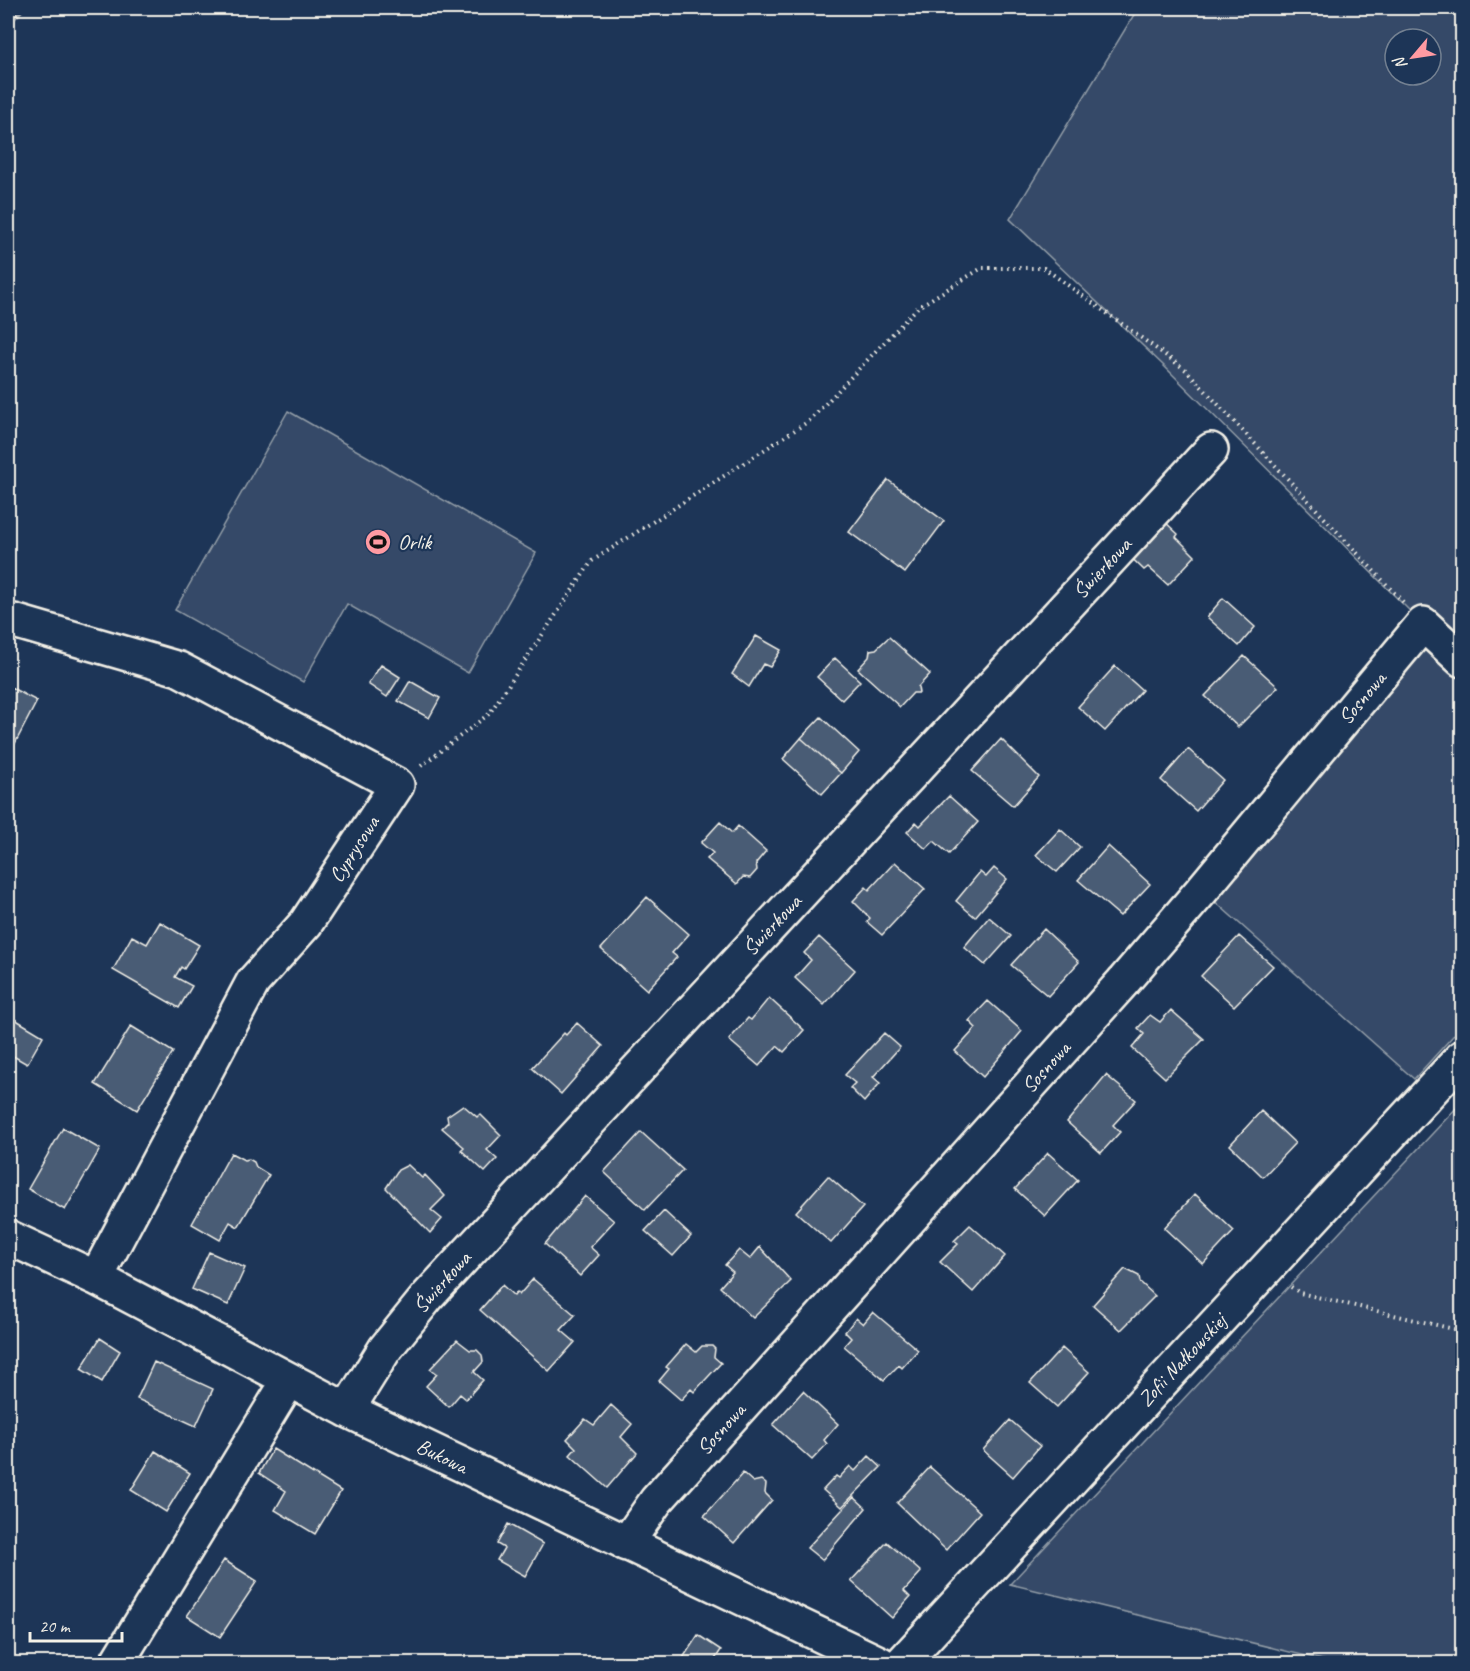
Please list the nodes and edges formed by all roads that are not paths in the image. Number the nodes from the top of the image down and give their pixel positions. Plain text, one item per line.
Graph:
1 (1211, 450) dead end
2 (8, 623) edge
3 (1462, 660) edge
4 (1462, 1057) edge
5 (8, 1237) edge
6 (96, 1278) junction
7 (289, 1380) junction
8 (347, 1410) junction
9 (626, 1544) junction
10 (116, 1664) edge
11 (881, 1664) edge
12 (901, 1664) edge

1 - 8 street, Świerkowa
2 - 6 street, Cyprysowa
3 - 9 street, Sosnowa
4 - 12 street, Zofii Nałkowskiej
5 - 6 street, Bukowa
6 - 7 street, Bukowa
7 - 8 street, Bukowa
7 - 10 street
8 - 9 street, Bukowa
9 - 11 street, Bukowa

